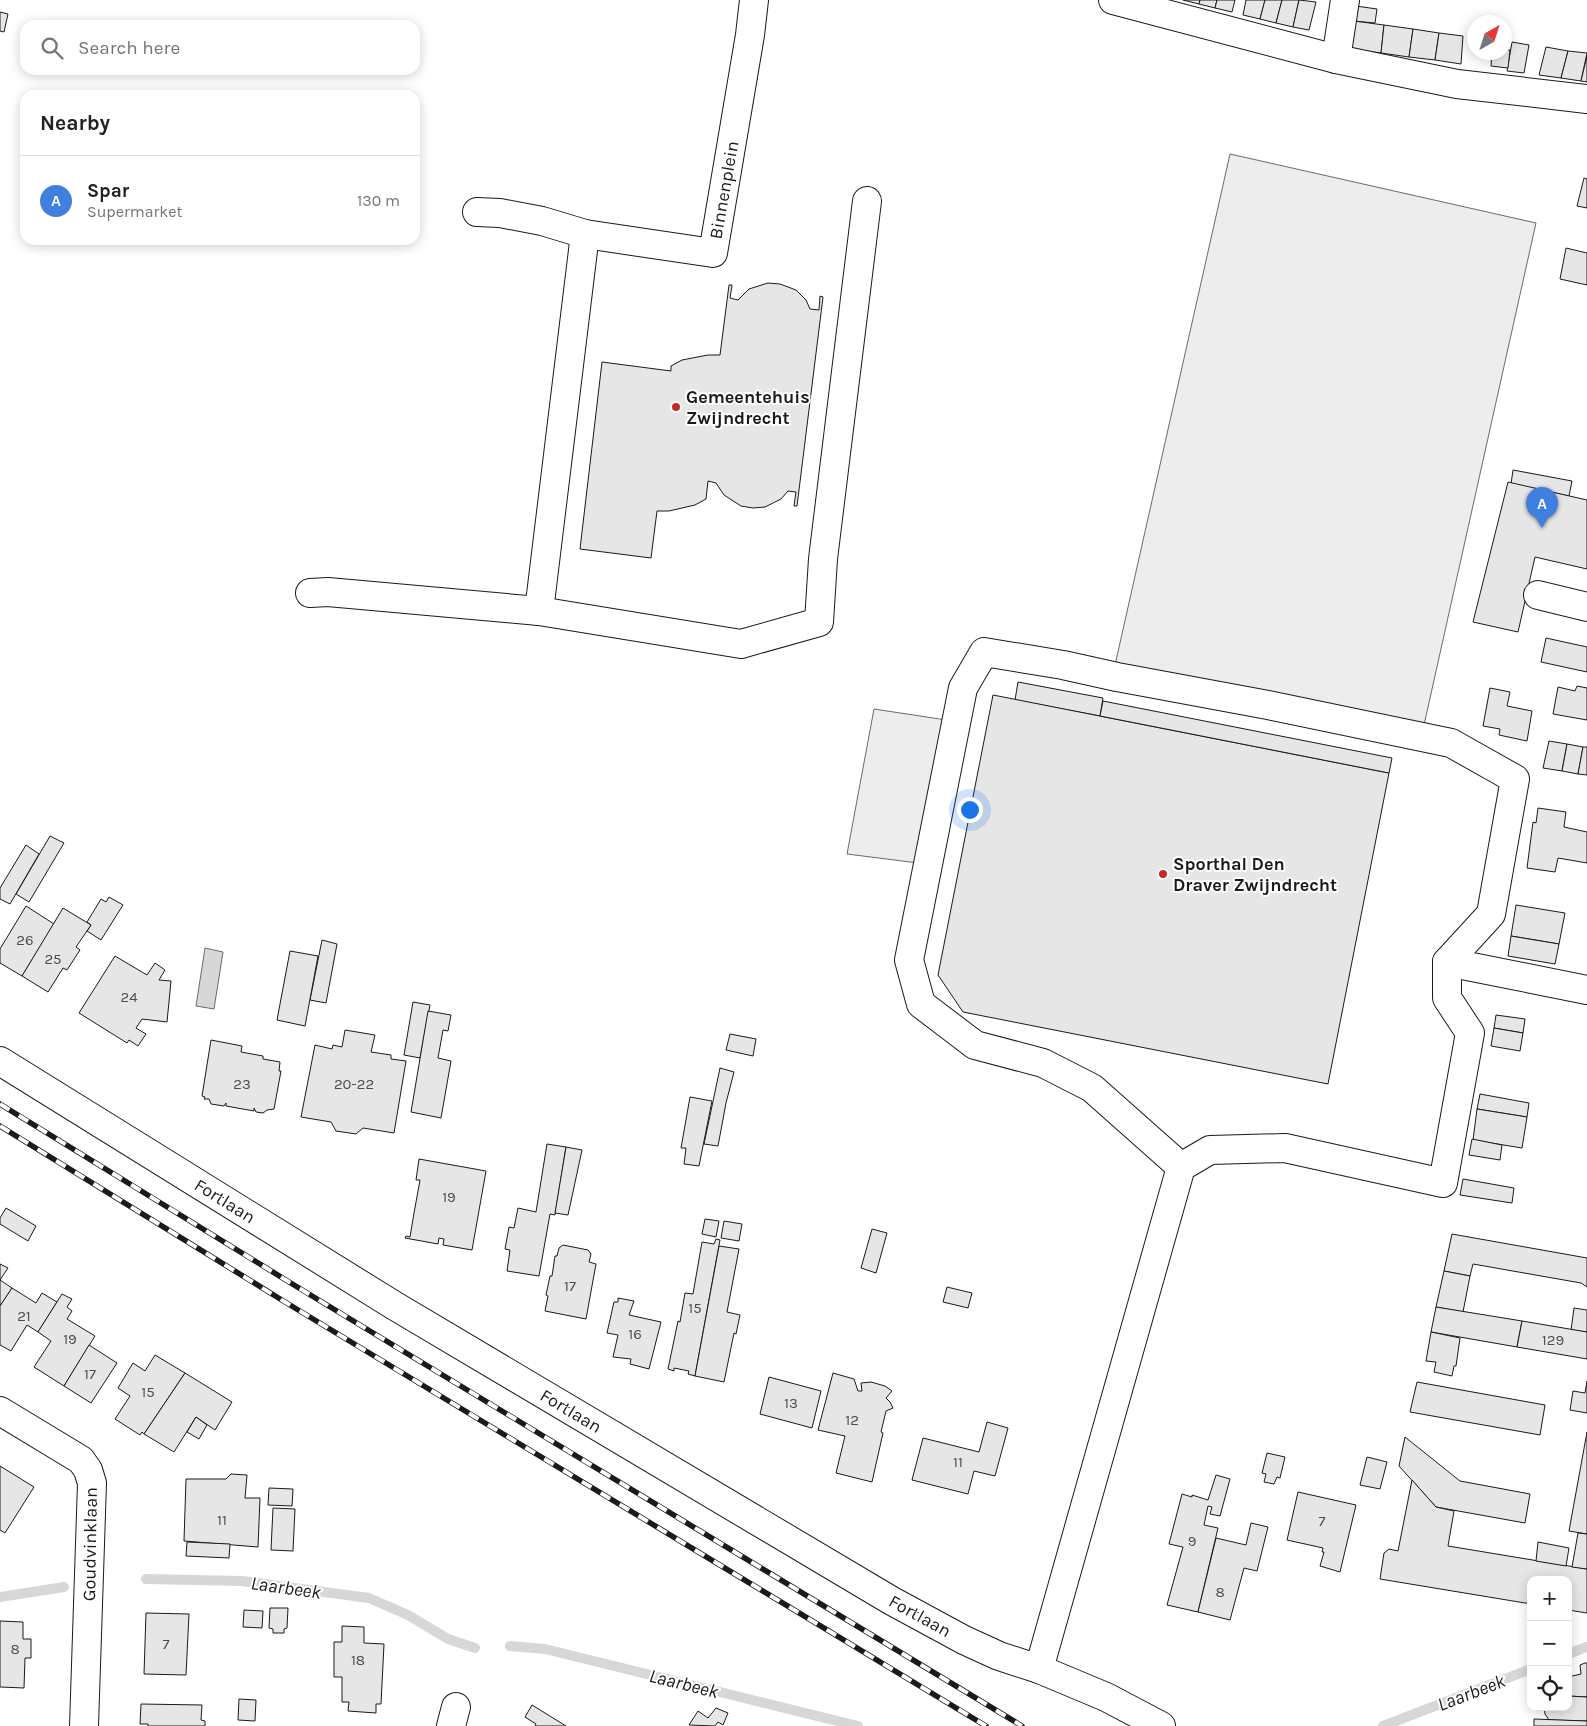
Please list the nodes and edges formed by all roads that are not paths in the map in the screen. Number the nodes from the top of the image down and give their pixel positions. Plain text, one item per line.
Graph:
1 (754, 0) edge
2 (1113, 0) edge
3 (1345, 0) edge
4 (1336, 59) junction
5 (1587, 99) edge
6 (867, 201) dead end
7 (477, 212) dead end
8 (585, 234) junction
9 (310, 592) dead end
10 (1538, 595) dead end
11 (1587, 607) edge
12 (540, 611) junction
13 (1447, 962) junction
14 (1587, 990) edge
15 (0, 1061) edge
16 (1181, 1167) junction
17 (0, 1411) edge
18 (1039, 1670) junction
19 (84, 1726) edge
20 (1161, 1726) edge

1 - 8 street, Binnenplein
2 - 4 street
3 - 4 street
4 - 5 street
6 - 12 street
7 - 8 street
8 - 12 street
9 - 12 street
10 - 11 street
13 - 14 street
13 - 16 street
13 - 16 street
15 - 18 street, Fortlaan
16 - 18 street
17 - 19 street, Goudvinklaan
18 - 20 street, Fortlaan

